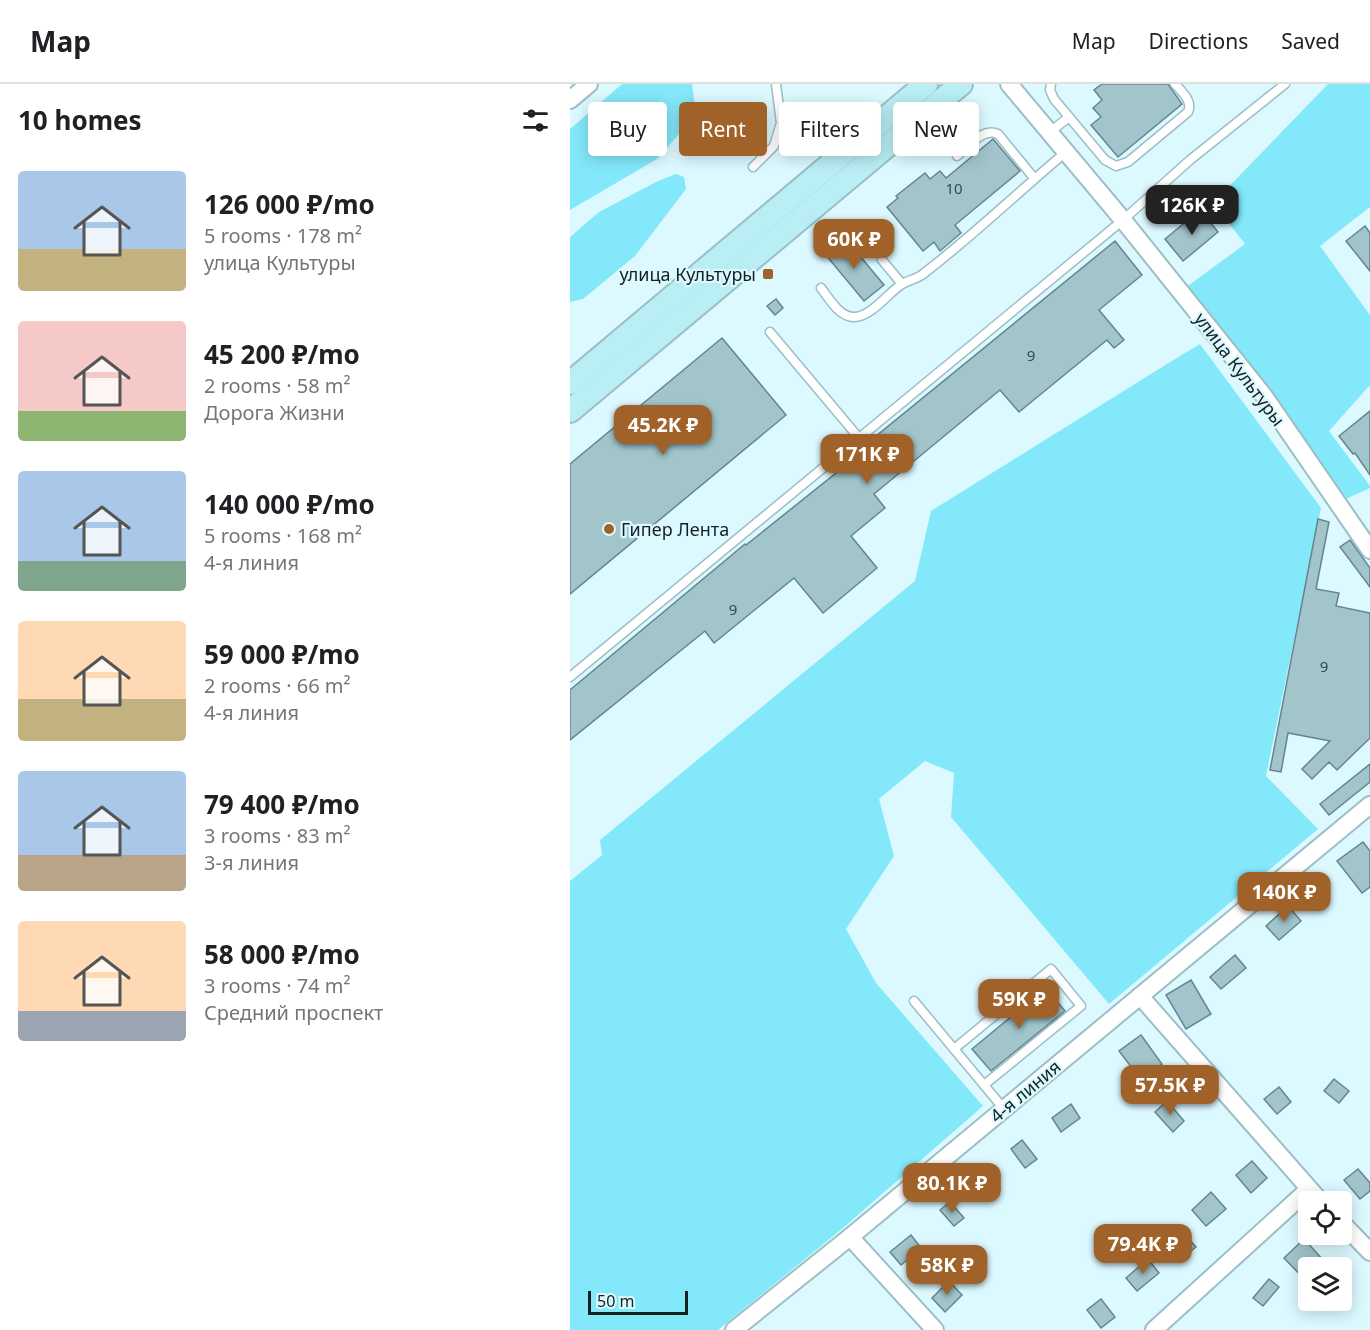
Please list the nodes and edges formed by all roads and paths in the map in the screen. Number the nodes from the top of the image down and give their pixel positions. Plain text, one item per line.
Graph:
1 (589, 84) edge
2 (776, 84) edge
3 (926, 84) edge
4 (961, 84) edge
5 (1009, 84) edge
6 (1051, 84) edge
7 (1175, 84) edge
8 (1285, 84) edge
9 (570, 100) edge
10 (1069, 117) junction
11 (1050, 132) junction
12 (979, 137) edge
13 (1066, 152) junction
14 (753, 167) dead end
15 (1034, 178) junction
16 (1124, 220) junction
17 (882, 260) dead end
18 (902, 284) junction
19 (821, 288) dead end
20 (770, 332) dead end
21 (570, 383) edge
22 (570, 411) edge
23 (859, 438) junction
24 (1370, 548) edge
25 (570, 677) edge
26 (1370, 805) edge
27 (1140, 996) junction
28 (914, 1001) dead end
29 (954, 1049) junction
30 (984, 1085) junction
31 (1004, 1109) junction
32 (1309, 1189) joint
33 (1352, 1233) edge
34 (850, 1237) junction
35 (1370, 1252) edge
36 (734, 1330) edge
37 (935, 1330) edge
38 (1154, 1330) edge

1 - 9 street
2 - 14 lane
3 - 21 main road
4 - 22 main road
5 - 11 street, улица Культуры
6 - 10 lane
7 - 10 lane
8 - 16 lane
10 - 11 lane
11 - 13 street, улица Культуры
12 - 15 lane
13 - 15 lane
13 - 16 street, улица Культуры
15 - 18 lane
16 - 23 lane
16 - 24 street, улица Культуры
17 - 18 lane
18 - 19 lane
20 - 23 lane
23 - 25 lane
26 - 27 street, 4-я линия
27 - 31 street, 4-я линия
27 - 32 street
28 - 29 lane
29 - 30 lane
29 - 30 lane
30 - 31 lane
31 - 34 street, 4-я линия
32 - 38 street
33 - 35 street
34 - 36 street, 4-я линия
34 - 37 street

